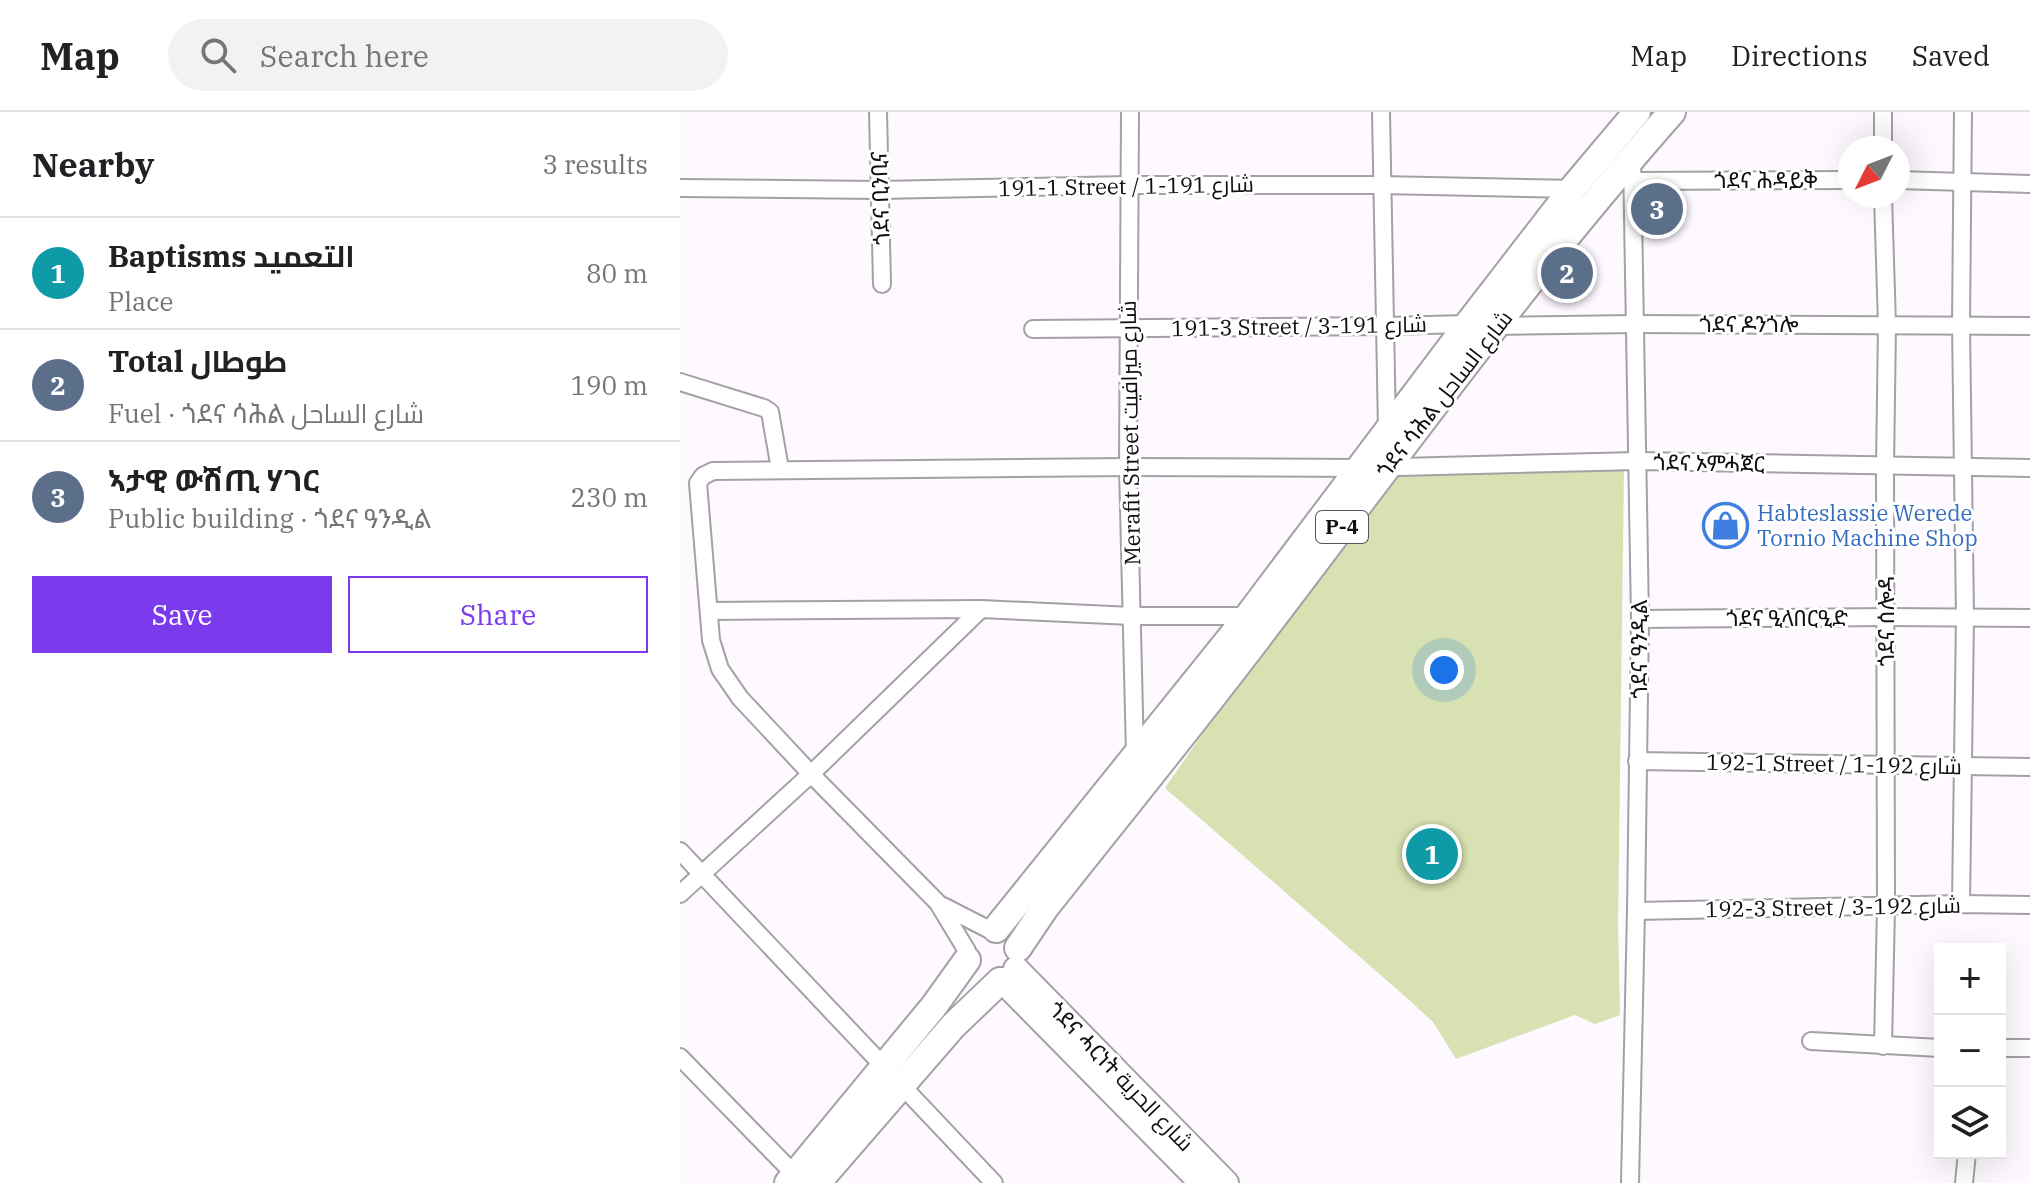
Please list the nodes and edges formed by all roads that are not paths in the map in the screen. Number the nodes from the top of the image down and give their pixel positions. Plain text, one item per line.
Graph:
1 (878, 112) edge
2 (1130, 112) edge
3 (1381, 112) edge
4 (1672, 112) edge
5 (1883, 112) edge
6 (1963, 112) edge
7 (1635, 113) edge
8 (1883, 136) edge
9 (1633, 169) junction
10 (1838, 179) edge
11 (1910, 180) edge
12 (1963, 182) junction
13 (2030, 184) edge
14 (1129, 185) junction
15 (1381, 185) junction
16 (680, 188) edge
17 (1573, 188) junction
18 (879, 190) junction
19 (1603, 191) junction
20 (1883, 208) edge
21 (882, 284) dead end
22 (1468, 324) junction
23 (1635, 324) junction
24 (1887, 325) junction
25 (1961, 325) junction
26 (1386, 326) junction
27 (1496, 326) junction
28 (2030, 326) edge
29 (1128, 328) junction
30 (1033, 329) dead end
31 (680, 382) edge
32 (1387, 433) junction
33 (1637, 461) junction
34 (1128, 467) junction
35 (1389, 467) junction
36 (1885, 467) junction
37 (1361, 468) junction
38 (1964, 468) junction
39 (2030, 468) edge
40 (780, 469) junction
41 (981, 609) junction
42 (709, 611) junction
43 (1132, 616) junction
44 (1886, 617) junction
45 (1965, 617) junction
46 (2030, 618) edge
47 (1640, 619) junction
48 (1258, 621) junction
49 (1135, 754) junction
50 (1637, 761) junction
51 (1885, 764) junction
52 (1964, 766) junction
53 (2030, 767) edge
54 (811, 774) junction
55 (680, 851) edge
56 (701, 873) junction
57 (680, 894) edge
58 (938, 903) junction
59 (1961, 904) junction
60 (2030, 905) edge
61 (1886, 907) junction
62 (1636, 911) junction
63 (992, 929) junction
64 (967, 956) junction
65 (1009, 969) junction
66 (1811, 1041) dead end
67 (1883, 1046) junction
68 (1934, 1048) edge
69 (2006, 1048) edge
70 (2030, 1048) edge
71 (680, 1057) edge
72 (883, 1067) junction
73 (902, 1085) junction
74 (1966, 1159) edge
75 (801, 1181) edge
76 (994, 1183) edge
77 (1202, 1183) edge
78 (1226, 1183) edge
79 (1630, 1183) edge
80 (1964, 1183) edge

1 - 18 street, ጎደና ቢንቢና
2 - 14 street, Merafit Street شارع ميرافيت
3 - 15 street
4 - 9 highway, ጎደና ሳሕል شارع الساحل / P-4
5 - 8 street
6 - 12 street
7 - 9 street, ጎደና ዓንዲል
7 - 17 highway, ጎደና ሳሕል شارع الساحل / P-4
9 - 10 street, ጎደና ሕዳይቅ
9 - 19 highway, ጎደና ሳሕል شارع الساحل / P-4
9 - 23 street, ጎደና ዓንዲል
11 - 12 street
12 - 13 street
12 - 25 street
14 - 15 street, 191-1 Street / شارع 191-1
14 - 18 street, 191-1 Street / شارع 191-1
14 - 29 street, Merafit Street شارع ميرافيت
15 - 17 street, 191-1 Street / شارع 191-1
15 - 26 street
16 - 18 street, 191-1 Street / شارع 191-1
17 - 19 street, 191-1 Street / شارع 191-1
17 - 22 highway, ጎደና ሳሕል شارع الساحل / P-4
18 - 21 street, ጎደና ቢንቢና
19 - 27 highway, ጎደና ሳሕል شارع الساحل / P-4
20 - 24 street, ጎደና ሰሎዳ
22 - 26 street, 191-3 Street / شارع 191-3
22 - 27 street, ጎደና ዶንጎሎ
22 - 32 highway, ጎደና ሳሕል شارع الساحل / P-4
23 - 24 street, ጎደና ዶንጎሎ
23 - 27 street, ጎደና ዶንጎሎ
23 - 33 street, ጎደና ዓንዲል
24 - 25 street, ጎደና ዶንጎሎ
24 - 36 street, ጎደና ሰሎዳ
25 - 28 street, ጎደና ዶንጎሎ
25 - 38 street
26 - 29 street, 191-3 Street / شارع 191-3
26 - 32 street
27 - 35 highway, ጎደና ሳሕል شارع الساحل / P-4
29 - 30 street, 191-3 Street / شارع 191-3
29 - 34 street, Merafit Street شارع ميرافيت
31 - 40 street
32 - 35 street
32 - 37 highway, ጎደና ሳሕል شارع الساحل / P-4
33 - 35 street, ጎደና ኦምሓጀር
33 - 36 street, ጎደና ኦምሓጀር
33 - 47 street, ጎደና ዓንዲል
34 - 37 street, ጎደና ኦምሓጀር
34 - 40 street, ጎደና ኦምሓጀር
34 - 43 street, Merafit Street شارع ميرافيت
35 - 37 street, ጎደና ኦምሓጀር
35 - 48 highway, ጎደና ሳሕል شارع الساحل / P-4
36 - 38 street, ጎደና ኦምሓጀር
36 - 44 street, ጎደና ሰሎዳ
37 - 48 highway, ጎደና ሳሕል شارع الساحل / P-4
38 - 39 street, ጎደና ኦምሓጀር
38 - 45 street
40 - 42 street, ጎደና ኦምሓጀር
41 - 42 street
41 - 43 street
41 - 54 street
42 - 54 street
43 - 48 street
43 - 49 street, Merafit Street شارع ميرافيت
44 - 45 street, ጎደና ዒላበርዒድ
44 - 47 street, ጎደና ዒላበርዒድ
44 - 51 street, ጎደና ሰሎዳ
45 - 46 street, ጎደና ዒላበርዒድ
45 - 52 street
47 - 50 street, ጎደና ዓንዲል
48 - 49 highway, ጎደና ሳሕል شارع الساحل / P-4
48 - 65 highway, ጎደና ሳሕል شارع الساحل / P-4
49 - 63 highway, ጎደና ሳሕል شارع الساحل / P-4
50 - 51 street, 192-1 Street / شارع 192-1
50 - 62 street, ጎደና ዓንዲል
51 - 52 street, 192-1 Street / شارع 192-1
51 - 61 street, ጎደና ሰሎዳ
52 - 53 street, 192-1 Street / شارع 192-1
52 - 59 street
54 - 56 street
54 - 58 street
55 - 56 street
56 - 57 street
56 - 72 street
58 - 63 street
58 - 64 street
59 - 60 street, 192-3 Street / شارع 192-3
59 - 61 street, 192-3 Street / شارع 192-3
61 - 62 street, 192-3 Street / شارع 192-3
61 - 67 street, ጎደና ሰሎዳ
62 - 79 street, ጎደና ዓንዲል
63 - 64 highway
63 - 65 highway
64 - 65 highway
64 - 72 highway
65 - 73 highway, ጎደና ሳሕል شارع الساحل
65 - 77 main road, ጎደና ሓርነት شارع الحرية
65 - 78 main road, ጎደና ሓርነት شارع الحرية
66 - 67 street
67 - 68 street
69 - 70 street
71 - 75 street
72 - 73 street
72 - 75 highway
73 - 75 highway, ጎደና ሳሕል شارع الساحل
73 - 76 street
74 - 80 street

